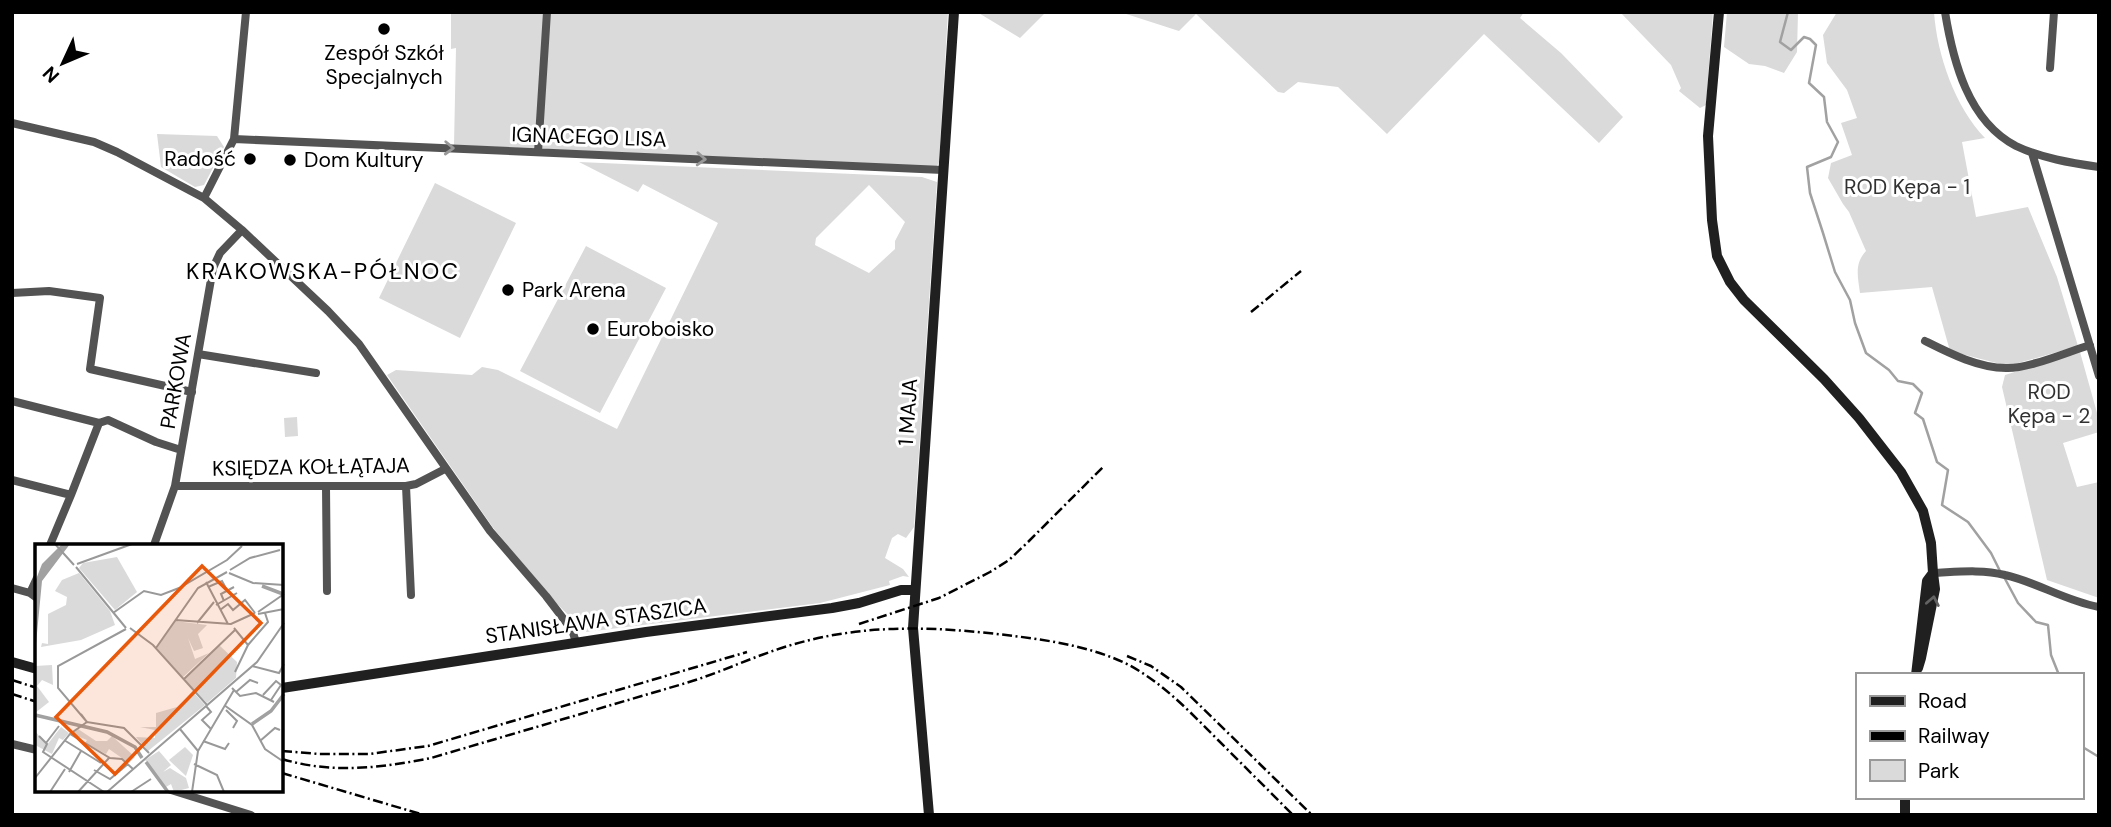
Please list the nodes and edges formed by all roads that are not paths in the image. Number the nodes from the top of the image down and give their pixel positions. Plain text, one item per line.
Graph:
1 (246, 12) edge
2 (547, 12) edge
3 (954, 12) edge
4 (1718, 12) edge
5 (1945, 12) edge
6 (2054, 12) edge
7 (2050, 68) dead end
8 (12, 123) edge
9 (234, 139) junction
10 (538, 152) junction
11 (2032, 153) junction
12 (2099, 167) edge
13 (943, 170) junction
14 (204, 198) junction
15 (242, 230) junction
16 (12, 293) edge
17 (1925, 341) dead end
18 (2090, 345) junction
19 (198, 354) junction
20 (316, 373) dead end
21 (2099, 376) edge
22 (192, 392) junction
23 (12, 401) edge
24 (99, 423) junction
25 (181, 450) junction
26 (445, 469) junction
27 (12, 480) edge
28 (175, 486) junction
29 (406, 486) junction
30 (326, 487) junction
31 (71, 495) junction
32 (50, 544) edge
33 (153, 544) edge
34 (1933, 573) junction
35 (12, 588) edge
36 (915, 590) junction
37 (327, 591) dead end
38 (411, 595) dead end
39 (34, 596) edge
40 (2099, 607) edge
41 (576, 642) junction
42 (12, 662) edge
43 (35, 668) edge
44 (1917, 671) edge
45 (284, 688) edge
46 (12, 744) edge
47 (35, 750) edge
48 (177, 792) edge
49 (251, 815) edge
50 (929, 815) edge

1 - 9 street
2 - 10 street
3 - 13 street, 1 MAJA
4 - 34 street
5 - 11 street
6 - 7 street
8 - 14 street
9 -> 10 street, IGNACEGO LISA
9 - 14 street
10 -> 13 street, IGNACEGO LISA
11 - 12 street
11 - 18 street
13 - 36 street, 1 MAJA
14 - 15 street
15 - 19 street, PARKOWA
15 - 26 street
16 - 22 street
17 - 18 street
18 - 21 street
19 - 20 street
19 - 22 street, PARKOWA
22 - 25 street, PARKOWA
23 - 24 street
24 - 25 street
24 - 31 street
25 - 28 street, PARKOWA
26 - 29 street, KSIĘDZA KOŁŁĄTAJA
26 - 41 street
27 - 31 street
28 - 30 street, KSIĘDZA KOŁŁĄTAJA
28 - 33 street, PARKOWA
29 - 30 street, KSIĘDZA KOŁŁĄTAJA
29 - 38 street
30 - 37 street
31 - 32 street
34 - 40 street
34 - 44 street
35 - 39 street
36 - 41 street, STANISŁAWA STASZICA
36 - 50 street, 1 MAJA
41 - 45 street, STANISŁAWA STASZICA
42 - 43 street
46 - 47 street
48 - 49 street

